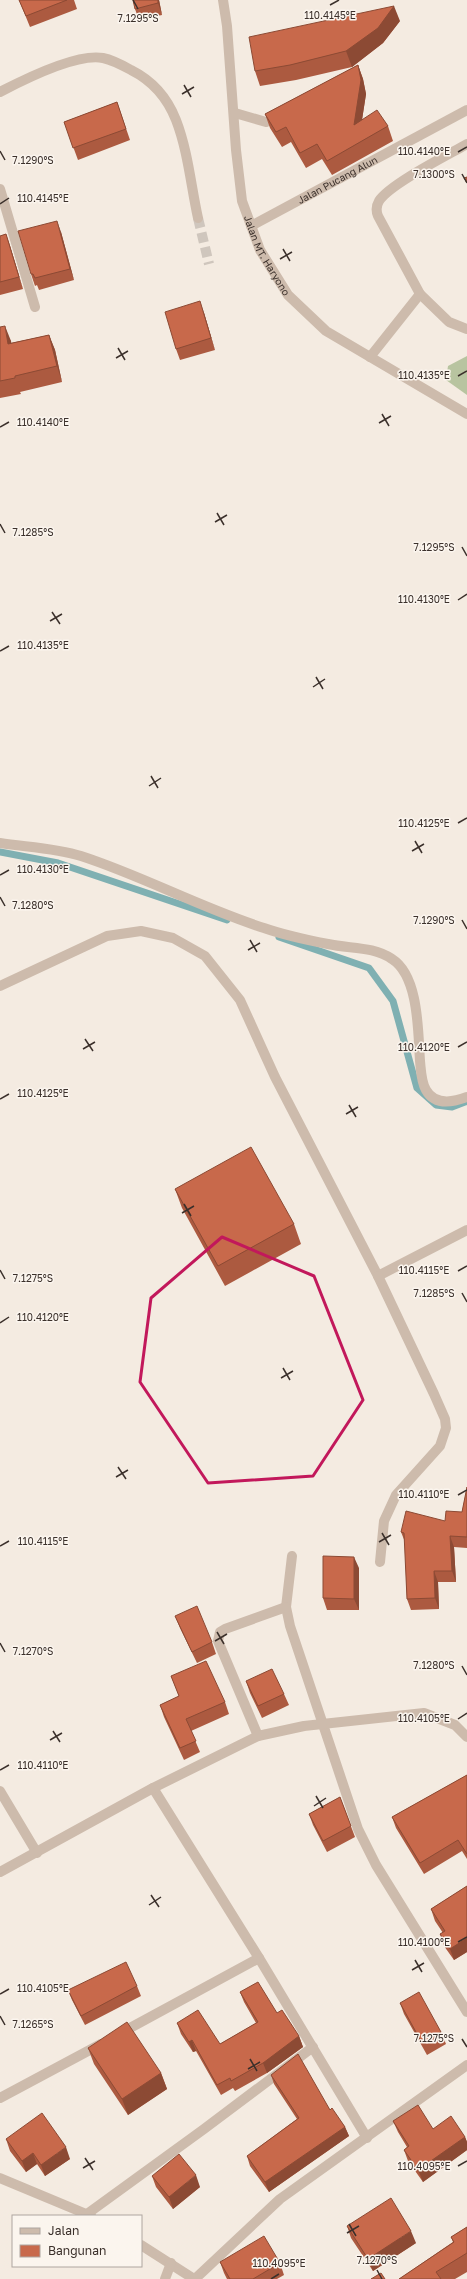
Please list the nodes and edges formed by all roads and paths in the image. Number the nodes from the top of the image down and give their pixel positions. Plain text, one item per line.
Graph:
1 (223, 0) edge
2 (0, 92) edge
3 (467, 110) edge
4 (235, 113) junction
5 (266, 122) edge
6 (467, 144) edge
7 (0, 189) edge
8 (198, 218) tunnel mouth
9 (251, 226) junction
10 (420, 294) junction
11 (35, 307) dead end
12 (467, 329) edge
13 (370, 357) junction
14 (467, 414) edge
15 (0, 843) edge
16 (0, 986) edge
17 (467, 1097) edge
18 (467, 1230) edge
19 (378, 1276) junction
20 (292, 1556) dead end
21 (380, 1562) dead end
22 (286, 1607) junction
23 (324, 1726) junction
24 (258, 1736) junction
25 (467, 1737) edge
26 (153, 1788) junction
27 (0, 1791) edge
28 (37, 1853) junction
29 (0, 1872) edge
30 (259, 1958) junction
31 (467, 2012) edge
32 (313, 2047) junction
33 (467, 2065) edge
34 (0, 2098) edge
35 (368, 2138) junction
36 (0, 2178) edge
37 (89, 2215) edge
38 (142, 2246) edge
39 (172, 2263) junction
40 (165, 2279) edge
41 (195, 2279) edge

1 - 4 street, Jalan MT. Haryono
2 - 8 street
3 - 9 street, Jalan Pucang Alun
4 - 5 street
4 - 9 street, Jalan MT. Haryono
6 - 10 street
7 - 11 street
9 - 13 street, Jalan MT. Haryono
10 - 12 street
10 - 13 street
13 - 14 street, Jalan MT. Haryono
15 - 17 street
16 - 19 street
18 - 19 street
19 - 21 street
20 - 22 street
22 - 23 street
22 - 24 street
23 - 24 street
23 - 25 street
23 - 31 street
24 - 26 street
26 - 28 street
26 - 30 street
27 - 28 street
28 - 29 street
30 - 32 street
30 - 34 street
32 - 35 street
32 - 37 street
33 - 35 street
35 - 41 street
36 - 37 street
38 - 39 street
39 - 40 street
39 - 41 street

